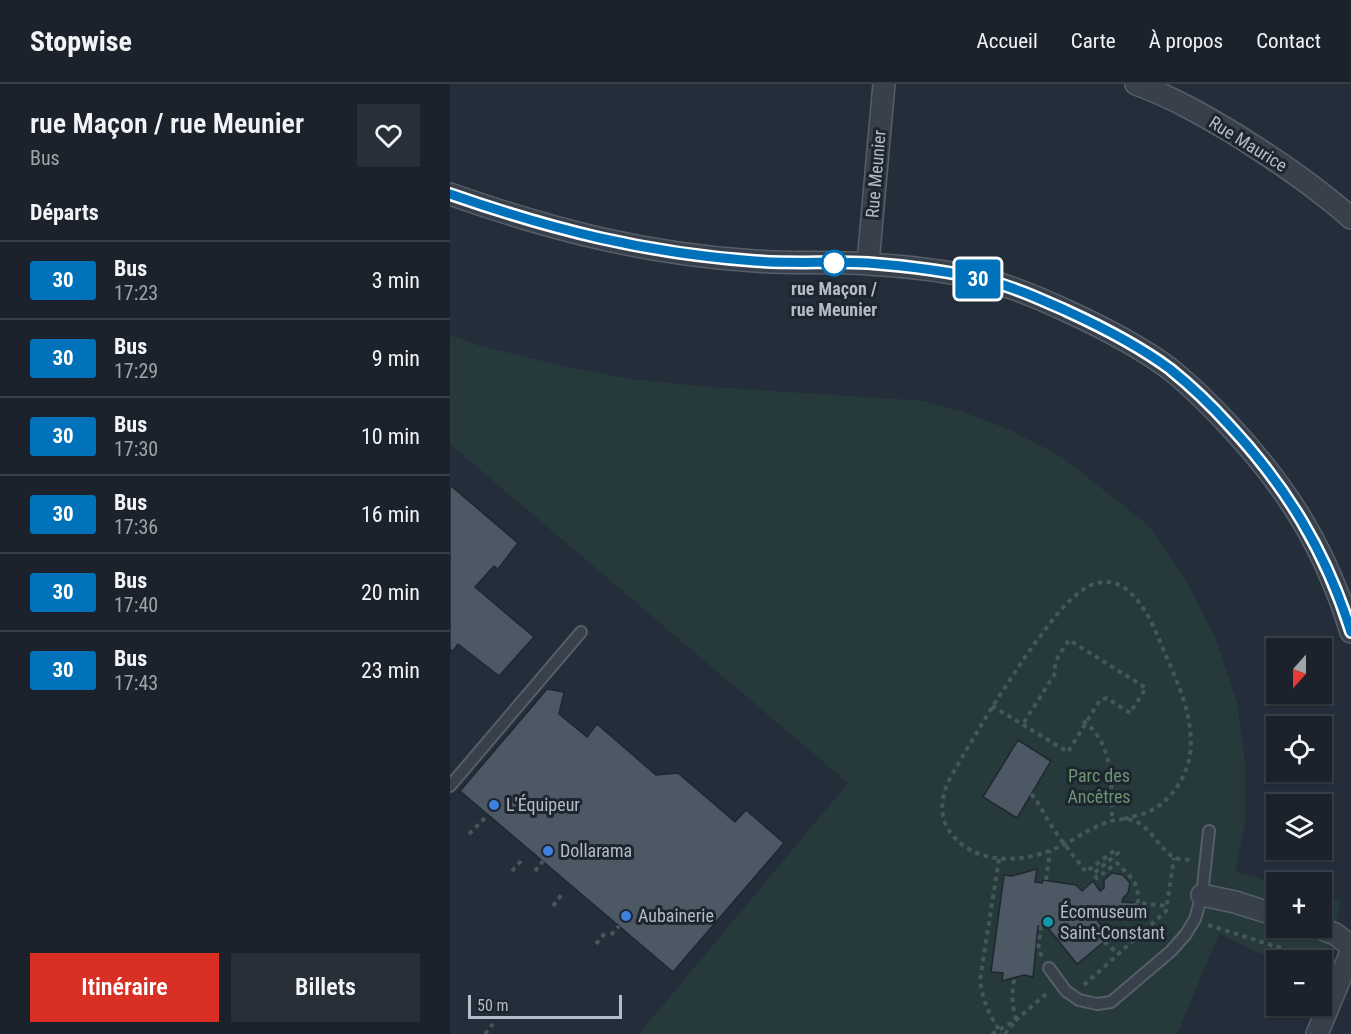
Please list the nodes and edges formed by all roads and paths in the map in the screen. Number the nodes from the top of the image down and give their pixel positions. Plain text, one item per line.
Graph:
1 (884, 84) edge
2 (1136, 84) edge
3 (1174, 91) edge
4 (450, 194) edge
5 (1351, 218) edge
6 (868, 263) junction
7 (581, 632) dead end
8 (1351, 632) edge
9 (992, 706) junction
10 (1084, 722) junction
11 (1023, 724) junction
12 (450, 786) edge
13 (1031, 794) dead end
14 (488, 814) dead end
15 (1124, 819) junction
16 (1113, 821) junction
17 (1209, 831) dead end
18 (469, 834) dead end
19 (1065, 844) junction
20 (1050, 851) junction
21 (999, 858) junction
22 (522, 860) dead end
23 (543, 861) dead end
24 (512, 871) dead end
25 (534, 871) dead end
26 (1046, 880) dead end
27 (562, 894) dead end
28 (1202, 895) junction
29 (553, 906) dead end
30 (1168, 906) junction
31 (1266, 912) edge
32 (1205, 925) dead end
33 (619, 926) dead end
34 (1046, 927) dead end
35 (606, 932) dead end
36 (1332, 933) edge
37 (611, 935) dead end
38 (1104, 942) dead end
39 (596, 944) dead end
40 (1351, 946) edge
41 (1286, 950) edge
42 (1351, 952) edge
43 (1119, 954) junction
44 (1046, 962) joint
45 (1015, 977) dead end
46 (1080, 988) dead end
47 (1046, 994) dead end
48 (1016, 1020) junction
49 (493, 1024) dead end
50 (1002, 1033) edge
51 (485, 1034) edge
52 (992, 1034) edge
53 (1317, 1034) edge

1 - 6 street, Rue Meunier
2 - 3 street, Rue Maurice
3 - 5 street, Rue Maurice
4 - 6 street
6 - 8 street
7 - 12 lane
9 - 11 path
9 - 15 path
9 - 21 path
10 - 11 path
10 - 11 path
10 - 16 path
13 - 19 path
14 - 18 path
15 - 16 path
15 - 30 path
16 - 19 path
17 - 28 lane
19 - 20 path
19 - 30 path
20 - 21 path
20 - 26 path
21 - 50 path
22 - 24 path
23 - 25 path
27 - 29 path
28 - 31 street
28 - 44 lane
30 - 43 path
32 - 41 path
33 - 37 path
34 - 44 path
35 - 39 path
36 - 40 street
38 - 43 path
42 - 53 street
43 - 46 path
45 - 48 path
47 - 48 path
48 - 50 path
49 - 51 path
50 - 52 path

